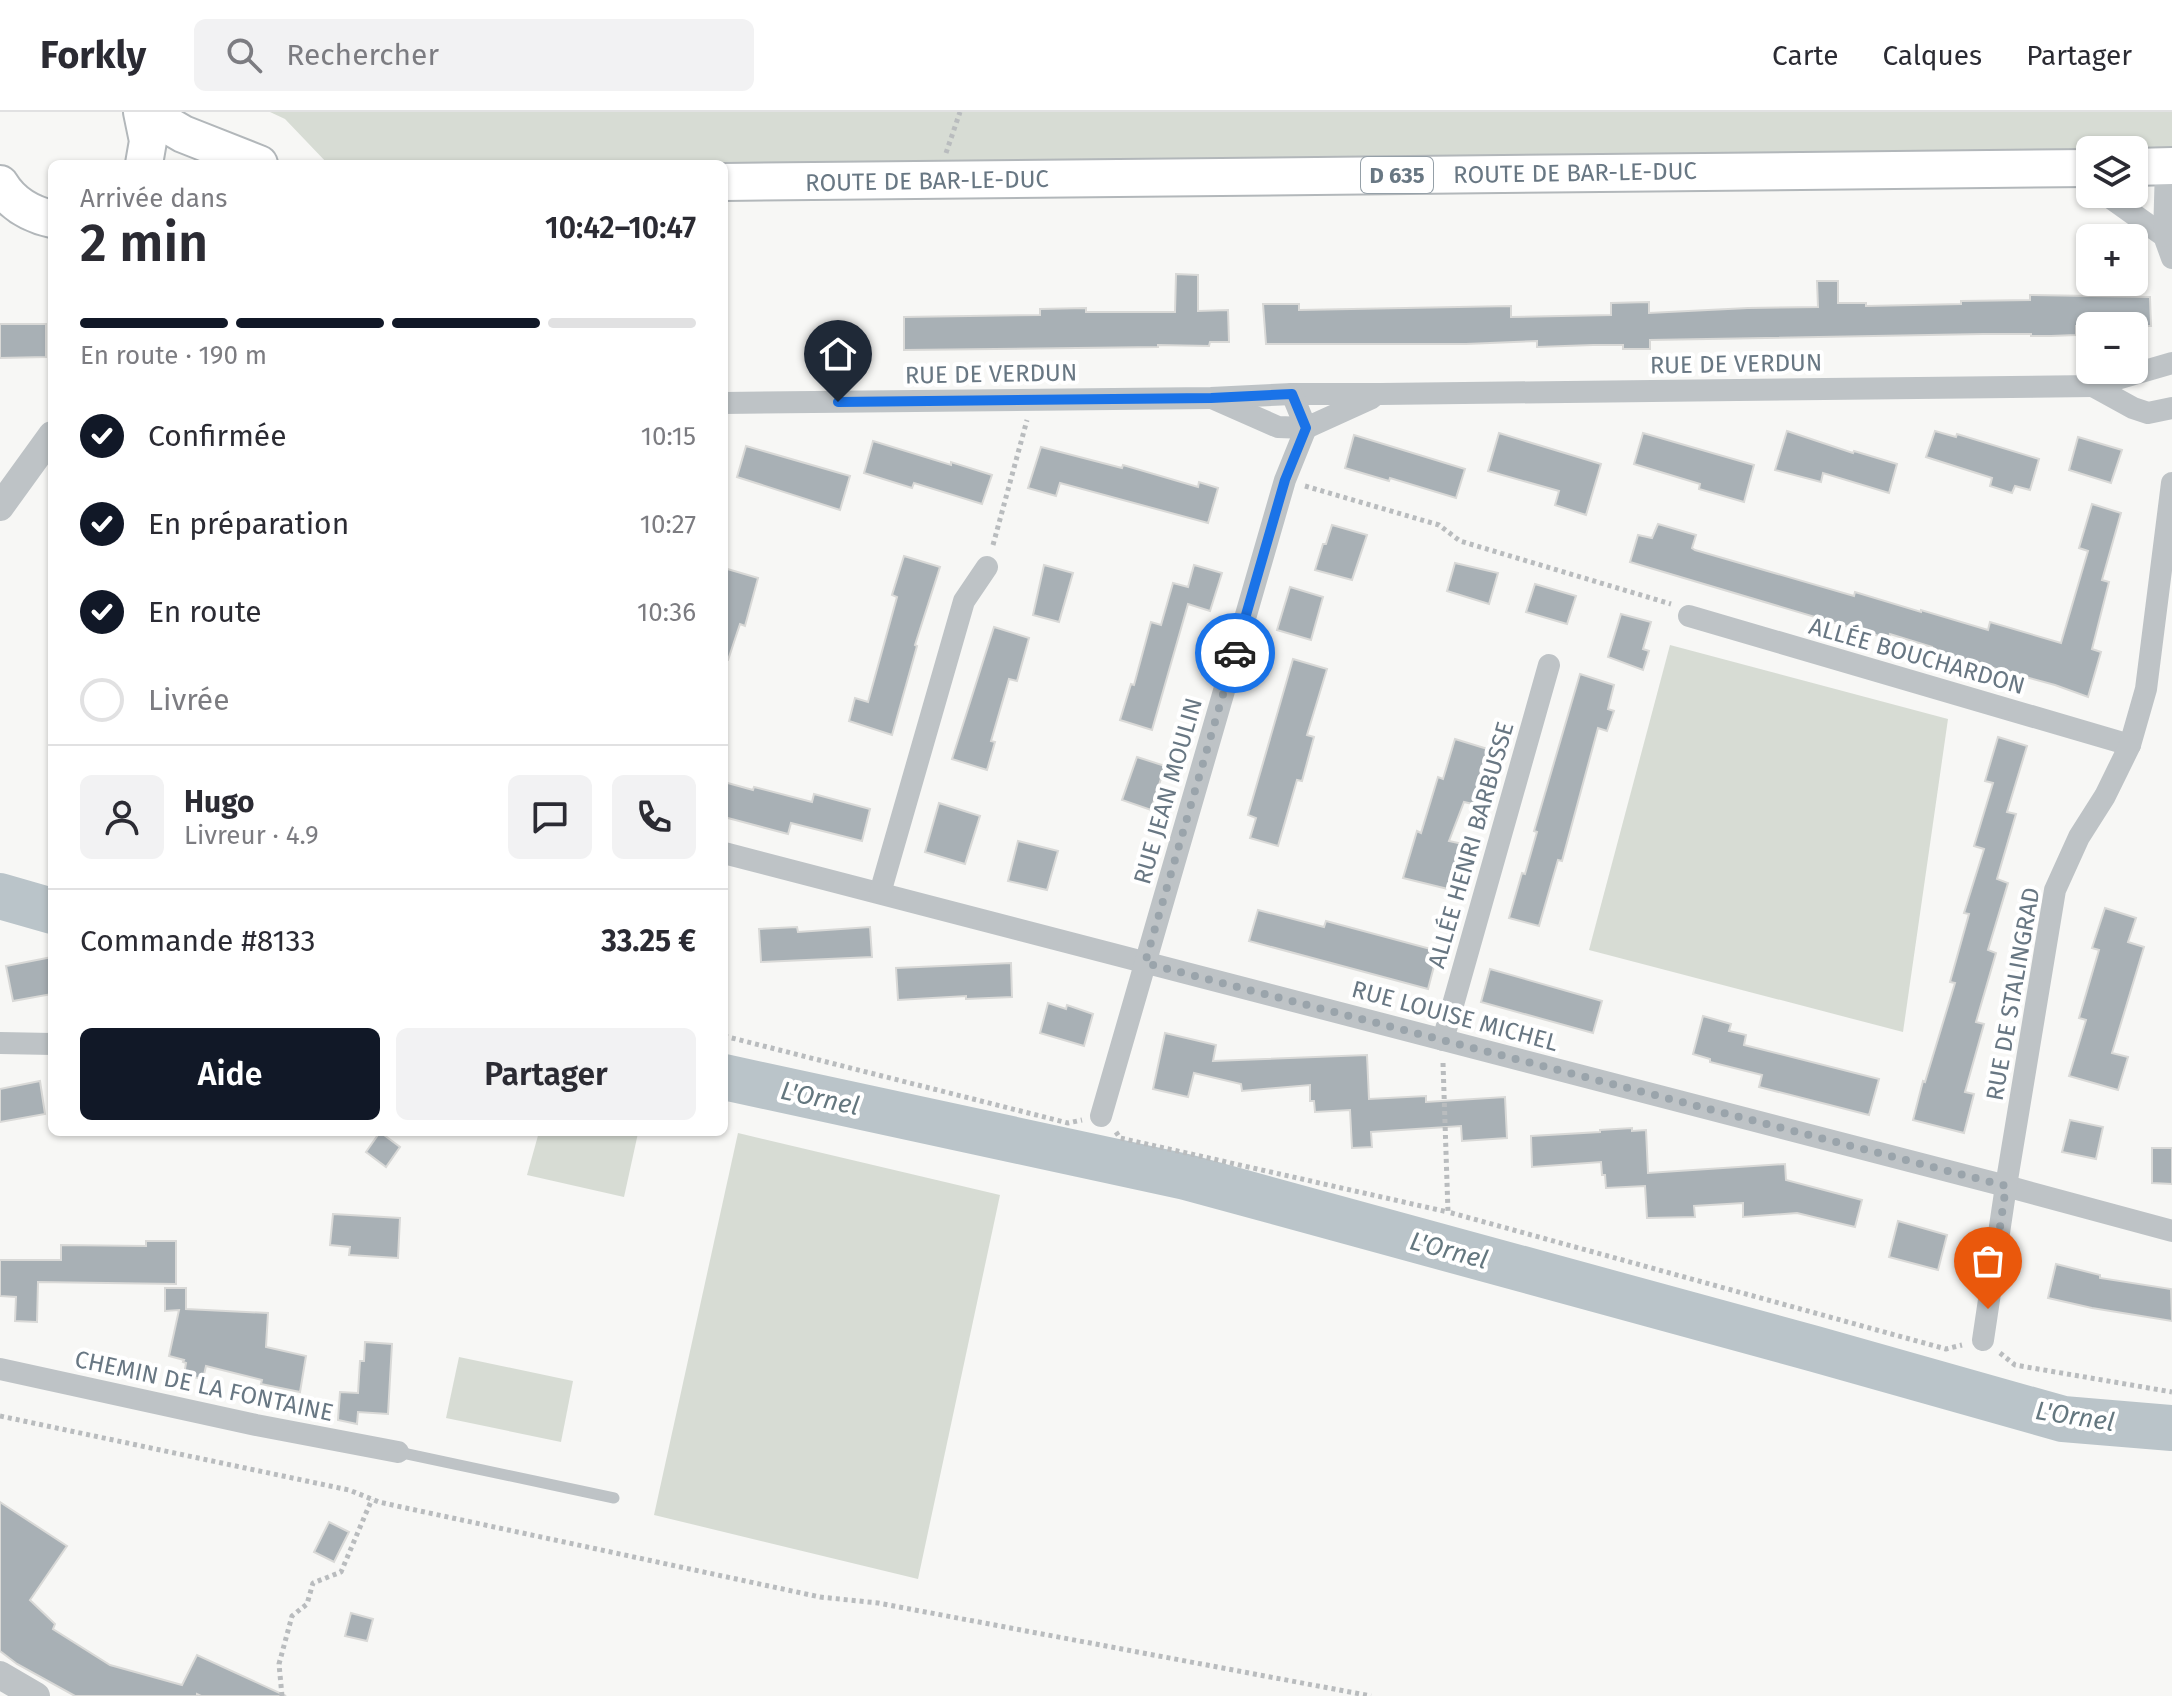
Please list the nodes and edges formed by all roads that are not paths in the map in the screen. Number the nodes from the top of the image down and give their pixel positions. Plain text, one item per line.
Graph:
1 (144, 112) edge
2 (145, 160) edge
3 (249, 160) edge
4 (2157, 167) edge
5 (2076, 173) edge
6 (728, 182) edge
7 (1, 189) edge
8 (2125, 208) edge
9 (48, 218) edge
10 (2164, 236) junction
11 (2172, 258) edge
12 (2172, 363) edge
13 (2093, 386) junction
14 (1292, 394) junction
15 (1380, 394) junction
16 (1211, 398) junction
17 (728, 406) edge
18 (2172, 408) edge
19 (1278, 427) junction
20 (1306, 428) junction
21 (48, 440) edge
22 (1285, 480) junction
23 (2172, 483) edge
24 (2, 500) edge
25 (987, 567) road end
26 (1689, 616) road end
27 (1549, 665) dead end
28 (2130, 745) junction
29 (728, 854) edge
30 (880, 893) junction
31 (1145, 963) junction
32 (1443, 1040) junction
33 (0, 1043) edge
34 (48, 1044) edge
35 (1101, 1116) dead end
36 (2006, 1186) junction
37 (2172, 1231) edge
38 (1983, 1340) road end
39 (0, 1369) edge
40 (398, 1452) joint
41 (614, 1498) dead end
42 (0, 1675) edge
43 (36, 1696) edge

1 - 2 main road
1 - 3 main road
4 - 10 street
5 - 6 main road, ROUTE DE BAR-LE-DUC / D 635
7 - 9 main road
8 - 10 street
10 - 11 street
12 - 13 street, RUE DE VERDUN
13 - 15 street, RUE DE VERDUN
13 - 18 street, RUE DE VERDUN
14 - 15 street, RUE DE VERDUN
14 - 16 street, RUE DE VERDUN
14 - 19 street
14 - 20 street
15 - 20 street, RUE DE VERDUN
16 - 17 street, RUE DE VERDUN
16 - 19 street, RUE DE VERDUN
19 - 20 street, RUE DE VERDUN
19 - 22 street, RUE JEAN MOULIN
20 - 22 street, RUE JEAN MOULIN
21 - 24 street
22 - 31 street, RUE JEAN MOULIN
23 - 28 street, RUE DE STALINGRAD
25 - 30 street
26 - 28 street, ALLÉE BOUCHARDON
27 - 32 street, ALLÉE HENRI BARBUSSE
28 - 36 street, RUE DE STALINGRAD
29 - 30 street, RUE LOUISE MICHEL
30 - 31 street, RUE LOUISE MICHEL
31 - 32 street, RUE LOUISE MICHEL
31 - 35 street, RUE JEAN MOULIN
32 - 36 street, RUE LOUISE MICHEL
33 - 34 street
36 - 37 street, RUE LOUISE MICHEL
36 - 38 street, RUE DE STALINGRAD
39 - 40 street, CHEMIN DE LA FONTAINE
40 - 41 lane
42 - 43 street

